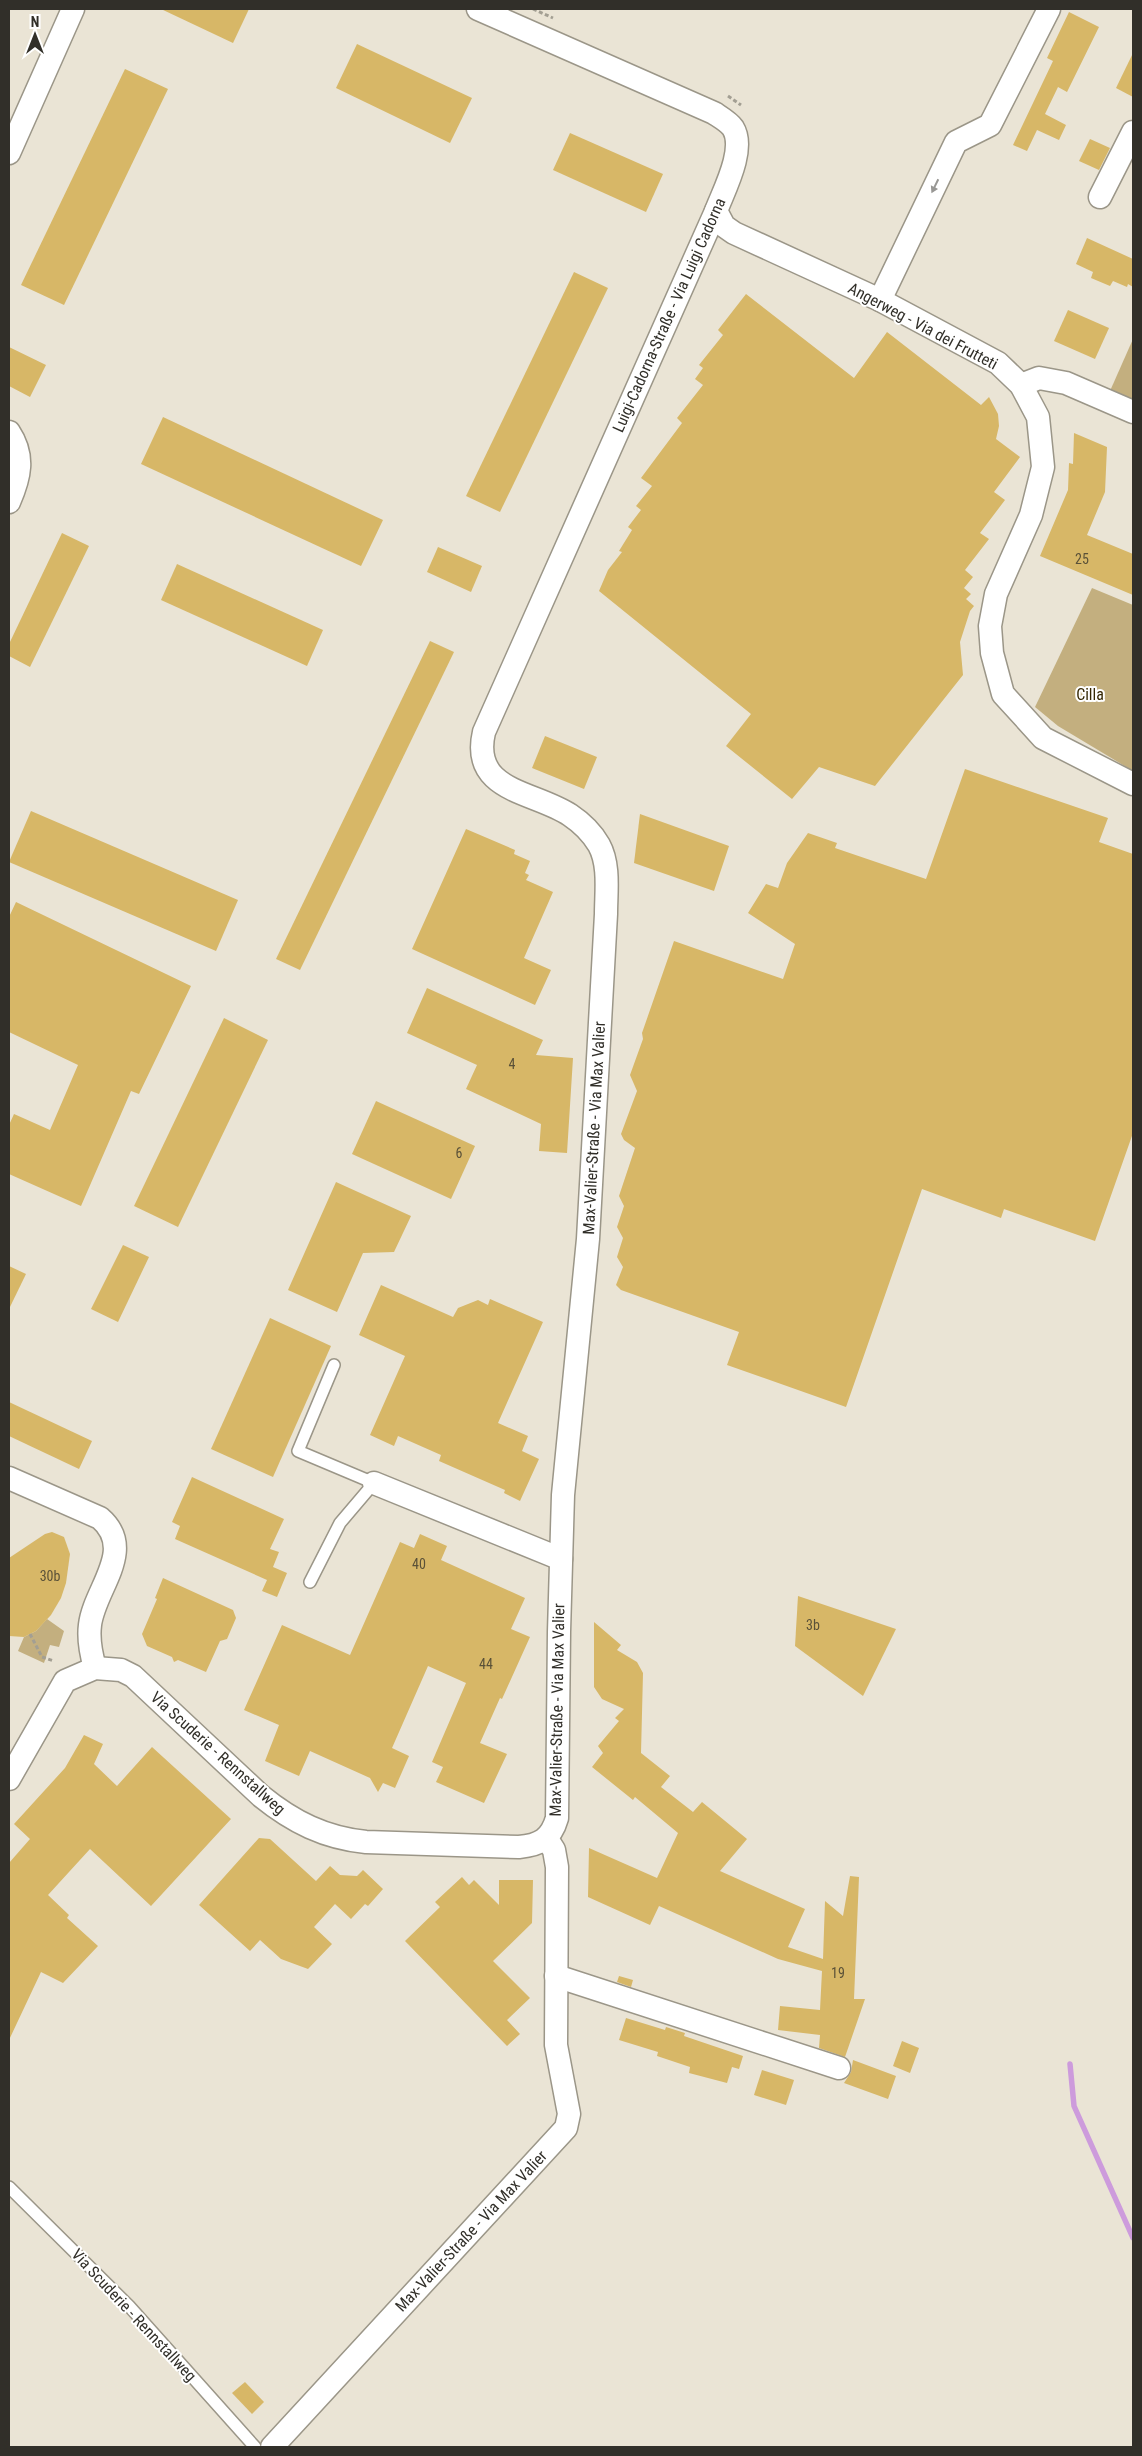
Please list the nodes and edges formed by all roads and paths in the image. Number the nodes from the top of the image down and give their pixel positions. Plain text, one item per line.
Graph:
1 (73, 9) edge
2 (478, 9) edge
3 (535, 9) edge
4 (1049, 9) edge
5 (562, 22) dead end
6 (721, 93) dead end
7 (743, 108) dead end
8 (1133, 132) edge
9 (9, 153) edge
10 (1100, 198) dead end
11 (716, 211) junction
12 (880, 300) junction
13 (1021, 385) junction
14 (1133, 412) edge
15 (9, 432) edge
16 (9, 502) edge
17 (483, 760) joint
18 (1133, 784) edge
19 (334, 1365) dead end
20 (9, 1478) edge
21 (374, 1483) junction
22 (561, 1560) junction
23 (310, 1582) dead end
24 (30, 1634) dead end
25 (54, 1661) dead end
26 (95, 1668) junction
27 (9, 1779) edge
28 (547, 1839) junction
29 (556, 1976) junction
30 (839, 2068) dead end
31 (9, 2187) edge
32 (255, 2447) edge
33 (272, 2447) edge

1 - 9 street
2 - 11 street, Luigi-Cadorna-Straße - Via Luigi Cadorna
3 - 5 path
4 -> 12 street
6 - 7 path
8 - 10 street
11 - 12 street, Angerweg - Via dei Frutteti
11 - 17 street, Luigi-Cadorna-Straße - Via Luigi Cadorna
12 - 13 street, Angerweg - Via dei Frutteti
13 - 14 street
13 - 18 street, Angerweg - Via dei Frutteti
15 - 16 street
17 - 22 street, Max-Valier-Straße - Via Max Valier
19 - 21 lane
20 - 26 street
21 - 22 street
21 - 23 lane
22 - 28 street, Max-Valier-Straße - Via Max Valier
24 - 25 path
26 - 27 street, Via Scuderie - Rennstallweg
26 - 28 street, Via Scuderie - Rennstallweg
28 - 29 street, Max-Valier-Straße - Via Max Valier
29 - 30 street
29 - 33 street, Max-Valier-Straße - Via Max Valier
31 - 32 lane, Via Scuderie - Rennstallweg

